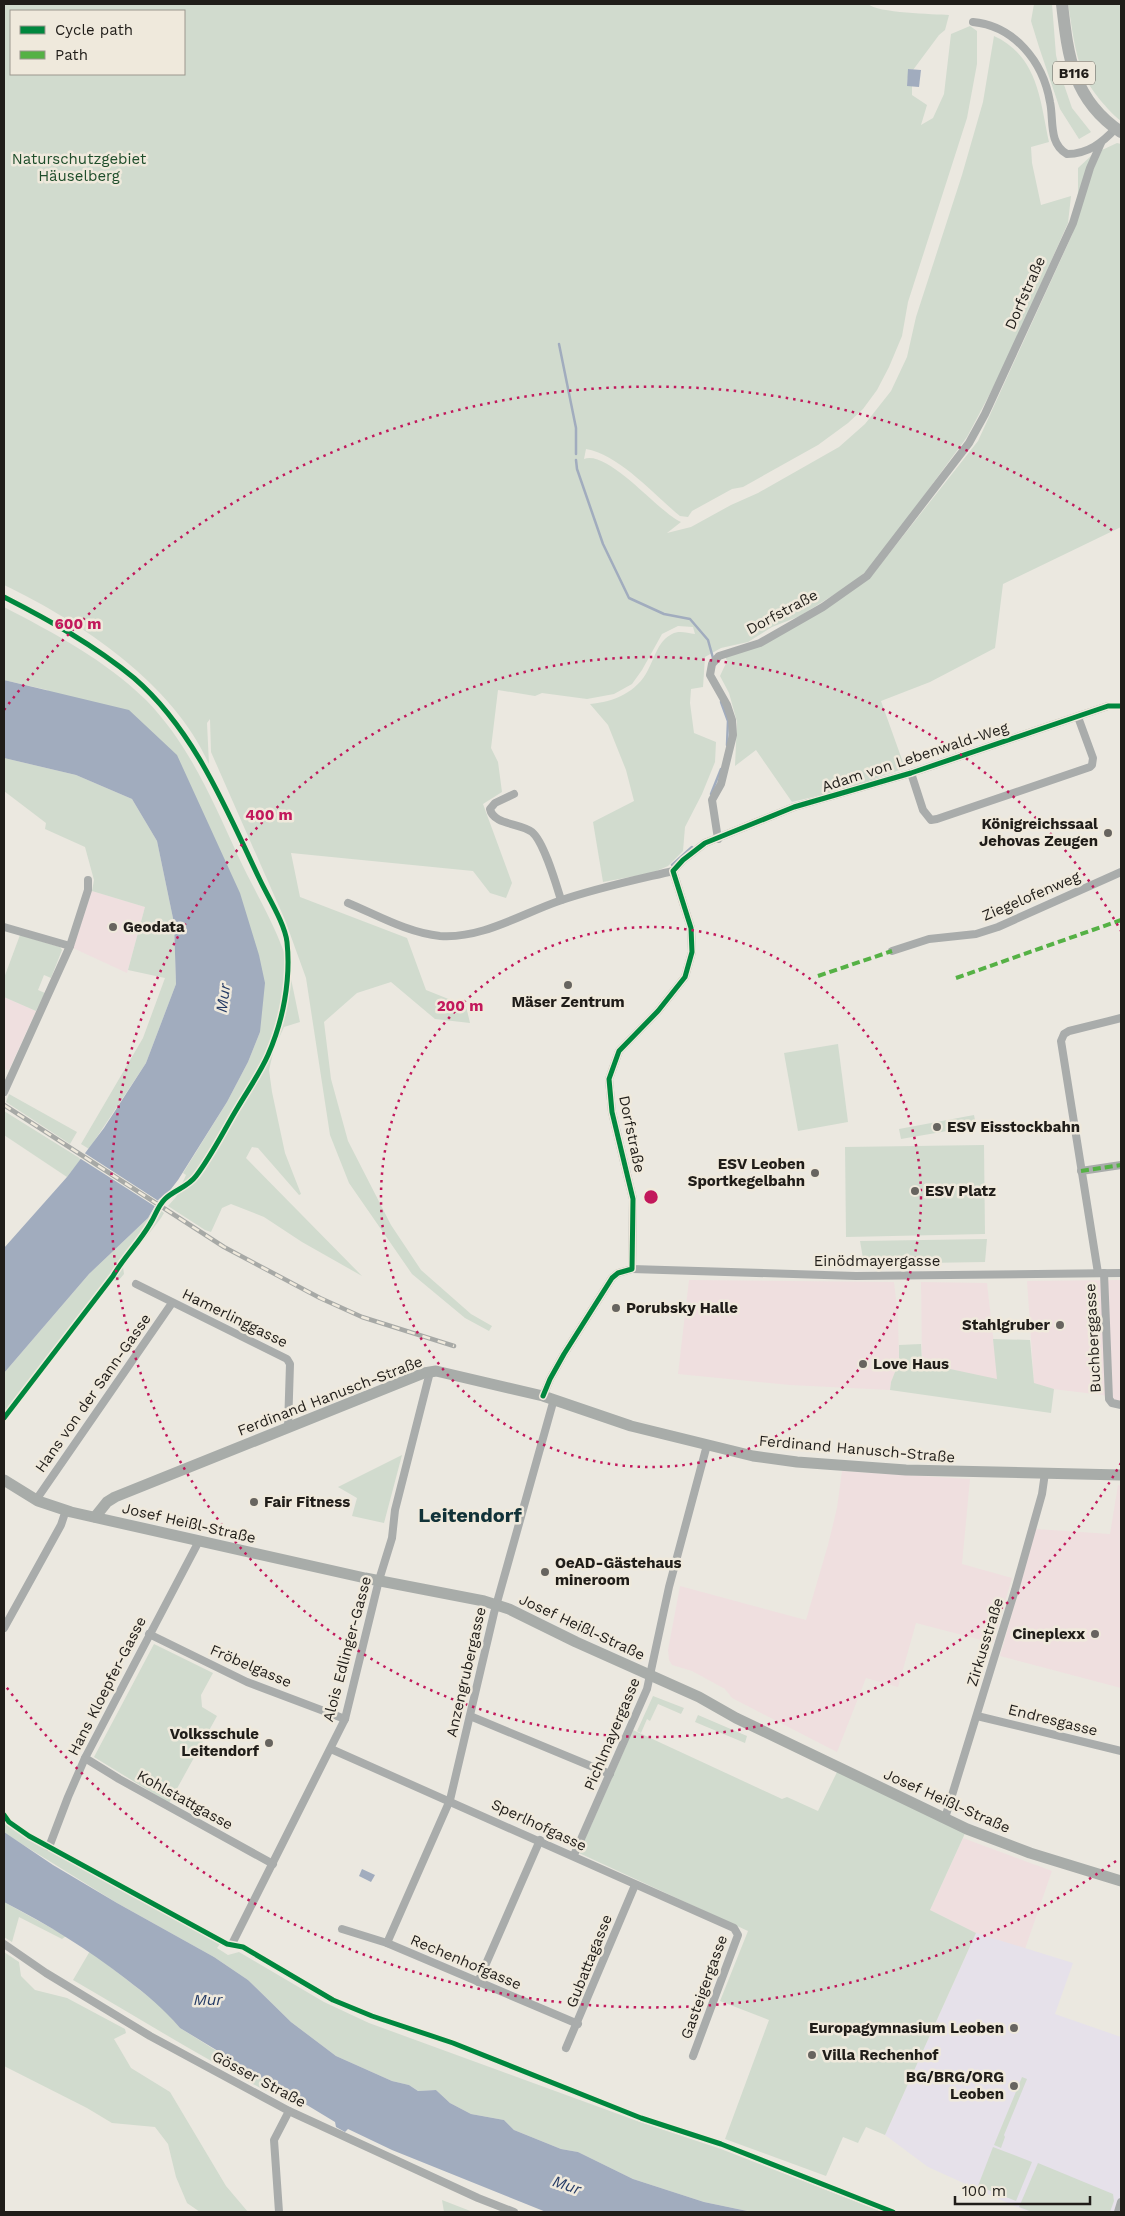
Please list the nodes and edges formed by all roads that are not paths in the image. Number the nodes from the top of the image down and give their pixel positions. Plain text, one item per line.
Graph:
1 (1062, 4) edge
2 (973, 22) dead end
3 (1118, 130) edge
4 (1101, 144) junction
5 (1121, 706) edge
6 (1078, 717) junction
7 (911, 773) junction
8 (514, 794) dead end
9 (718, 839) junction
10 (673, 871) junction
11 (1121, 872) edge
12 (88, 880) dead end
13 (561, 900) junction
14 (348, 903) dead end
15 (4, 927) edge
16 (70, 946) junction
17 (892, 951) dead end
18 (1121, 1018) edge
19 (4, 1092) edge
20 (1121, 1165) edge
21 (1081, 1171) junction
22 (632, 1269) junction
23 (1101, 1273) junction
24 (1121, 1273) edge
25 (136, 1284) dead end
26 (172, 1302) junction
27 (430, 1372) junction
28 (548, 1398) junction
29 (1121, 1405) edge
30 (288, 1427) junction
31 (707, 1444) junction
32 (1045, 1473) junction
33 (1121, 1475) edge
34 (4, 1480) edge
35 (36, 1500) junction
36 (66, 1510) junction
37 (95, 1517) junction
38 (199, 1541) junction
39 (379, 1580) junction
40 (496, 1605) junction
41 (4, 1628) edge
42 (149, 1634) junction
43 (652, 1674) junction
44 (470, 1716) junction
45 (977, 1716) junction
46 (345, 1718) junction
47 (331, 1748) junction
48 (1121, 1751) edge
49 (85, 1758) junction
50 (610, 1774) junction
51 (450, 1800) junction
52 (946, 1818) junction
53 (540, 1840) junction
54 (49, 1847) dead end
55 (574, 1855) junction
56 (273, 1864) junction
57 (1121, 1881) edge
58 (635, 1885) junction
59 (734, 1928) joint
60 (342, 1929) dead end
61 (387, 1943) junction
62 (4, 1944) edge
63 (232, 1944) dead end
64 (478, 1982) junction
65 (578, 2024) junction
66 (566, 2048) dead end
67 (693, 2056) dead end
68 (288, 2111) junction
69 (1121, 2202) edge
70 (278, 2211) edge
71 (514, 2212) edge
72 (1118, 2212) edge

1 - 3 main road, B116
2 - 4 street
3 - 4 street
4 - 9 street, Dorfstraße
5 - 6 street, Adam von Lebenwald-Weg
6 - 7 street, Adam von Lebenwald-Weg
6 - 7 street, Adam von Lebenwald-Weg
7 - 9 street, Adam von Lebenwald-Weg
8 - 13 street
9 - 10 street
10 - 13 street
10 - 22 street, Dorfstraße
11 - 17 street, Ziegelofenweg
12 - 16 street
13 - 14 street
15 - 16 street
16 - 19 street
18 - 21 street, Buchberggasse
20 - 21 street
21 - 23 street, Buchberggasse
22 - 23 street, Einödmayergasse
22 - 28 street
23 - 24 street, Einödmayergasse
23 - 29 street, Buchberggasse
25 - 26 street, Hamerlinggasse
26 - 30 street, Hamerlinggasse
26 - 35 street, Hans von der Sann-Gasse
27 - 28 main road, Ferdinand Hanusch-Straße
27 - 30 main road, Ferdinand Hanusch-Straße
27 - 39 street, Alois Edlinger-Gasse
28 - 31 main road, Ferdinand Hanusch-Straße
28 - 40 street, Anzengrubergasse
30 - 37 main road, Ferdinand Hanusch-Straße
31 - 32 main road, Ferdinand Hanusch-Straße
31 - 43 street, Pichlmayergasse
32 - 33 main road, Ferdinand Hanusch-Straße
32 - 45 street, Zirkusstraße
34 - 35 main road, Josef Heißl-Straße
35 - 36 main road, Josef Heißl-Straße
36 - 37 main road, Josef Heißl-Straße
36 - 41 street
37 - 38 main road, Josef Heißl-Straße
38 - 39 main road, Josef Heißl-Straße
38 - 42 street, Hans Kloepfer-Gasse
39 - 40 main road, Josef Heißl-Straße
39 - 46 street, Alois Edlinger-Gasse
40 - 43 main road, Josef Heißl-Straße
40 - 44 street, Anzengrubergasse
42 - 46 street, Fröbelgasse
42 - 49 street, Hans Kloepfer-Gasse
43 - 50 street, Pichlmayergasse
43 - 52 main road, Josef Heißl-Straße
44 - 50 street
44 - 51 street, Anzengrubergasse
45 - 48 street, Endresgasse
45 - 52 street, Zirkusstraße
46 - 47 street, Alois Edlinger-Gasse
47 - 51 street, Sperlhofgasse
47 - 56 street, Alois Edlinger-Gasse
49 - 54 street, Hans Kloepfer-Gasse
49 - 56 street, Kohlstattgasse
50 - 55 street, Pichlmayergasse
51 - 53 street, Sperlhofgasse
51 - 61 street, Anzengrubergasse
52 - 57 main road, Josef Heißl-Straße
53 - 55 street, Sperlhofgasse
53 - 64 street
55 - 58 street, Sperlhofgasse
56 - 63 street, Alois Edlinger-Gasse
58 - 59 street, Sperlhofgasse
58 - 65 street, Gubattagasse
59 - 67 street, Gasteigergasse
60 - 61 street, Rechenhofgasse
61 - 64 street, Rechenhofgasse
62 - 68 street, Gösser Straße
64 - 65 street, Rechenhofgasse
65 - 66 street, Gubattagasse
68 - 70 street
68 - 71 street, Gösser Straße
69 - 72 street

